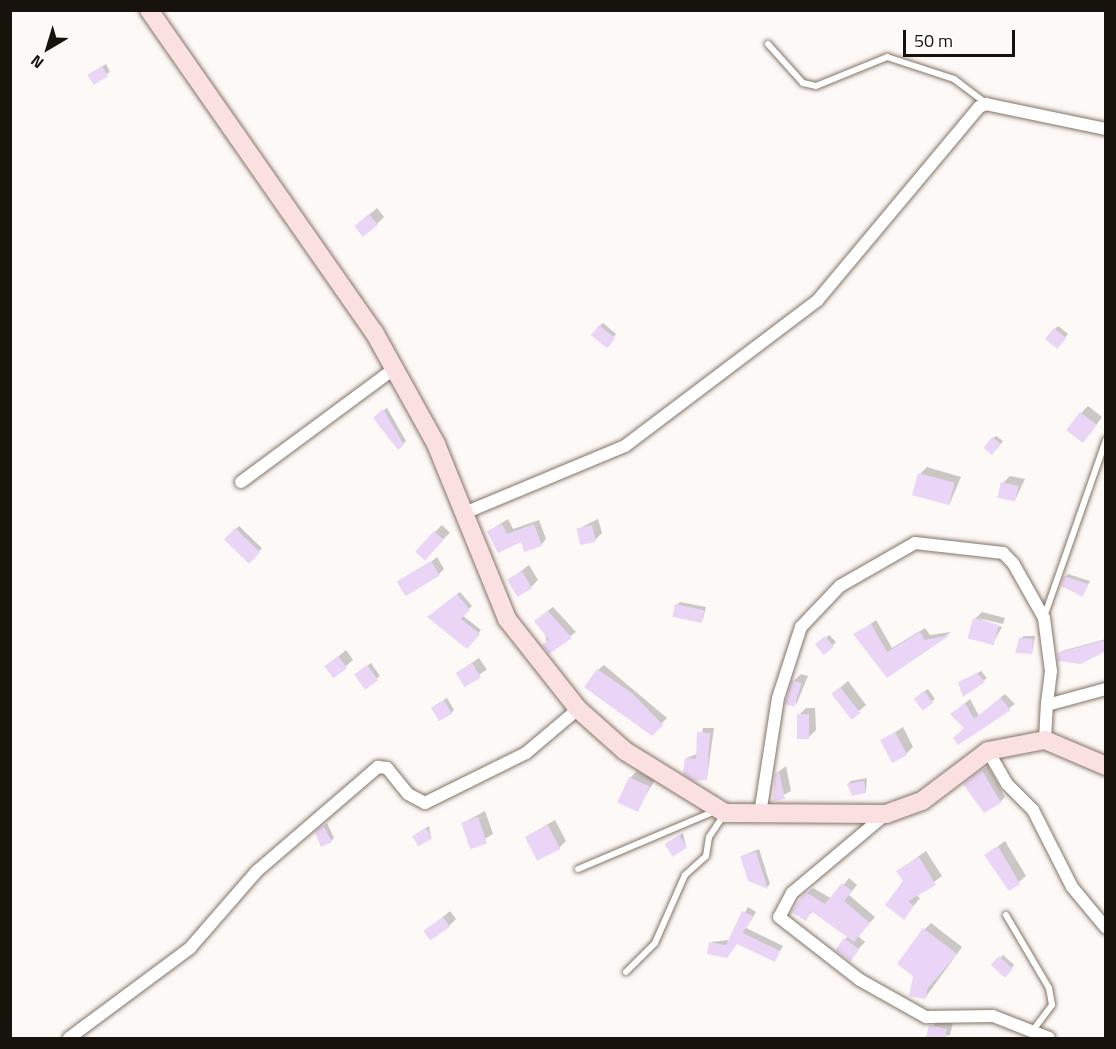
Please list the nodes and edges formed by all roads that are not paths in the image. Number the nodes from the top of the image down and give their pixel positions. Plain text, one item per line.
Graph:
1 (149, 10) edge
2 (768, 44) dead end
3 (986, 104) junction
4 (1106, 129) edge
5 (394, 368) junction
6 (1106, 440) edge
7 (242, 482) dead end
8 (467, 512) junction
9 (1044, 618) junction
10 (1106, 689) edge
11 (1047, 705) junction
12 (578, 708) junction
13 (1045, 740) junction
14 (988, 751) junction
15 (1106, 766) edge
16 (720, 812) junction
17 (760, 814) junction
18 (886, 814) junction
19 (578, 868) dead end
20 (1006, 915) dead end
21 (1106, 928) edge
22 (626, 972) dead end
23 (1034, 1029) junction
24 (69, 1038) edge
25 (1049, 1038) edge

1 - 5 street
2 - 3 lane
3 - 4 street
3 - 8 street
5 - 7 street
5 - 8 street
6 - 9 lane
8 - 12 street
9 - 11 street
9 - 17 street
10 - 11 street
11 - 13 street
12 - 16 street
12 - 24 street
13 - 14 street
13 - 15 street
14 - 18 street
14 - 21 street
16 - 17 street
16 - 19 lane
16 - 22 lane
17 - 18 street
18 - 23 street
20 - 23 lane
23 - 25 street

